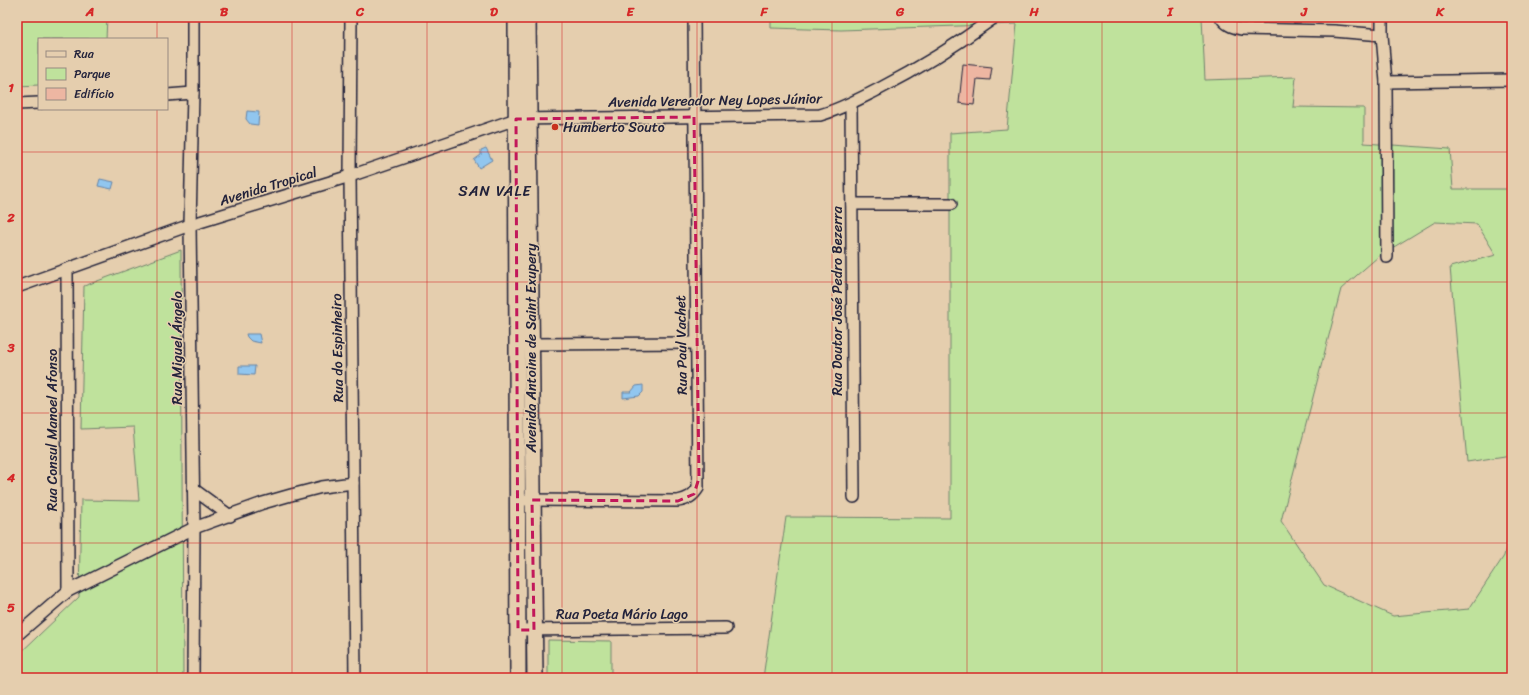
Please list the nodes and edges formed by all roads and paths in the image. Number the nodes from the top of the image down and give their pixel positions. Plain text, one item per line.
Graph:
1 (193, 17) edge
2 (351, 17) edge
3 (516, 17) edge
4 (528, 17) edge
5 (694, 17) edge
6 (996, 17) edge
7 (1221, 17) edge
8 (1382, 17) edge
9 (1382, 35) junction
10 (1512, 80) edge
11 (1386, 82) junction
12 (193, 93) junction
13 (168, 95) edge
14 (38, 103) edge
15 (17, 104) edge
16 (851, 104) junction
17 (694, 117) junction
18 (522, 119) junction
19 (350, 176) junction
20 (852, 204) junction
21 (951, 204) dead end
22 (190, 225) junction
23 (1387, 257) dead end
24 (66, 269) junction
25 (17, 287) edge
26 (696, 343) junction
27 (532, 344) junction
28 (354, 483) junction
29 (193, 489) junction
30 (854, 497) dead end
31 (525, 500) junction
32 (230, 516) junction
33 (194, 528) junction
34 (68, 591) junction
35 (726, 628) dead end
36 (518, 630) junction
37 (534, 630) junction
38 (17, 635) edge
39 (193, 678) edge
40 (355, 678) edge
41 (518, 678) edge
42 (535, 678) edge

1 - 12 street, Rua Miguel Ángelo
2 - 19 street, Rua do Espinheiro
3 - 18 street, Avenida Antoine de Saint Exupery
4 - 18 street, Avenida Antoine de Saint Exupery
5 - 17 street, Rua Paul Vachet
6 - 16 street, Avenida Vereador Ney Lopes Júnior
7 - 9 street
8 - 9 street
9 - 11 street
10 - 11 street
11 - 23 street
12 - 13 street
12 - 22 street, Rua Miguel Ángelo
14 - 15 street
16 - 17 street, Avenida Vereador Ney Lopes Júnior
16 - 20 street, Rua Doutor José Pedro Bezerra
17 - 18 street, Avenida Vereador Ney Lopes Júnior
17 - 26 street, Rua Paul Vachet
18 - 19 street, Avenida Tropical
18 - 27 street, Avenida Antoine de Saint Exupery
18 - 31 street, Avenida Antoine de Saint Exupery
19 - 22 street, Avenida Tropical
19 - 28 street, Rua do Espinheiro
20 - 21 street
20 - 30 street, Rua Doutor José Pedro Bezerra
22 - 24 street, Avenida Tropical
22 - 29 street, Rua Miguel Ángelo
24 - 25 street, Avenida Tropical
24 - 34 street, Rua Consul Manoel Afonso
26 - 27 street
26 - 31 street, Rua Paul Vachet
27 - 31 street, Avenida Antoine de Saint Exupery
28 - 32 street
28 - 40 street, Rua do Espinheiro
29 - 32 street
29 - 33 street, Rua Miguel Ángelo
31 - 36 street, Avenida Antoine de Saint Exupery
31 - 37 street, Avenida Antoine de Saint Exupery
32 - 33 street
33 - 34 street
33 - 39 street, Rua Miguel Ángelo
34 - 38 street
35 - 37 street, Rua Poeta Mário Lago
36 - 37 street, Rua Poeta Mário Lago
36 - 41 street, Avenida Antoine de Saint Exupery
37 - 42 street, Avenida Antoine de Saint Exupery

